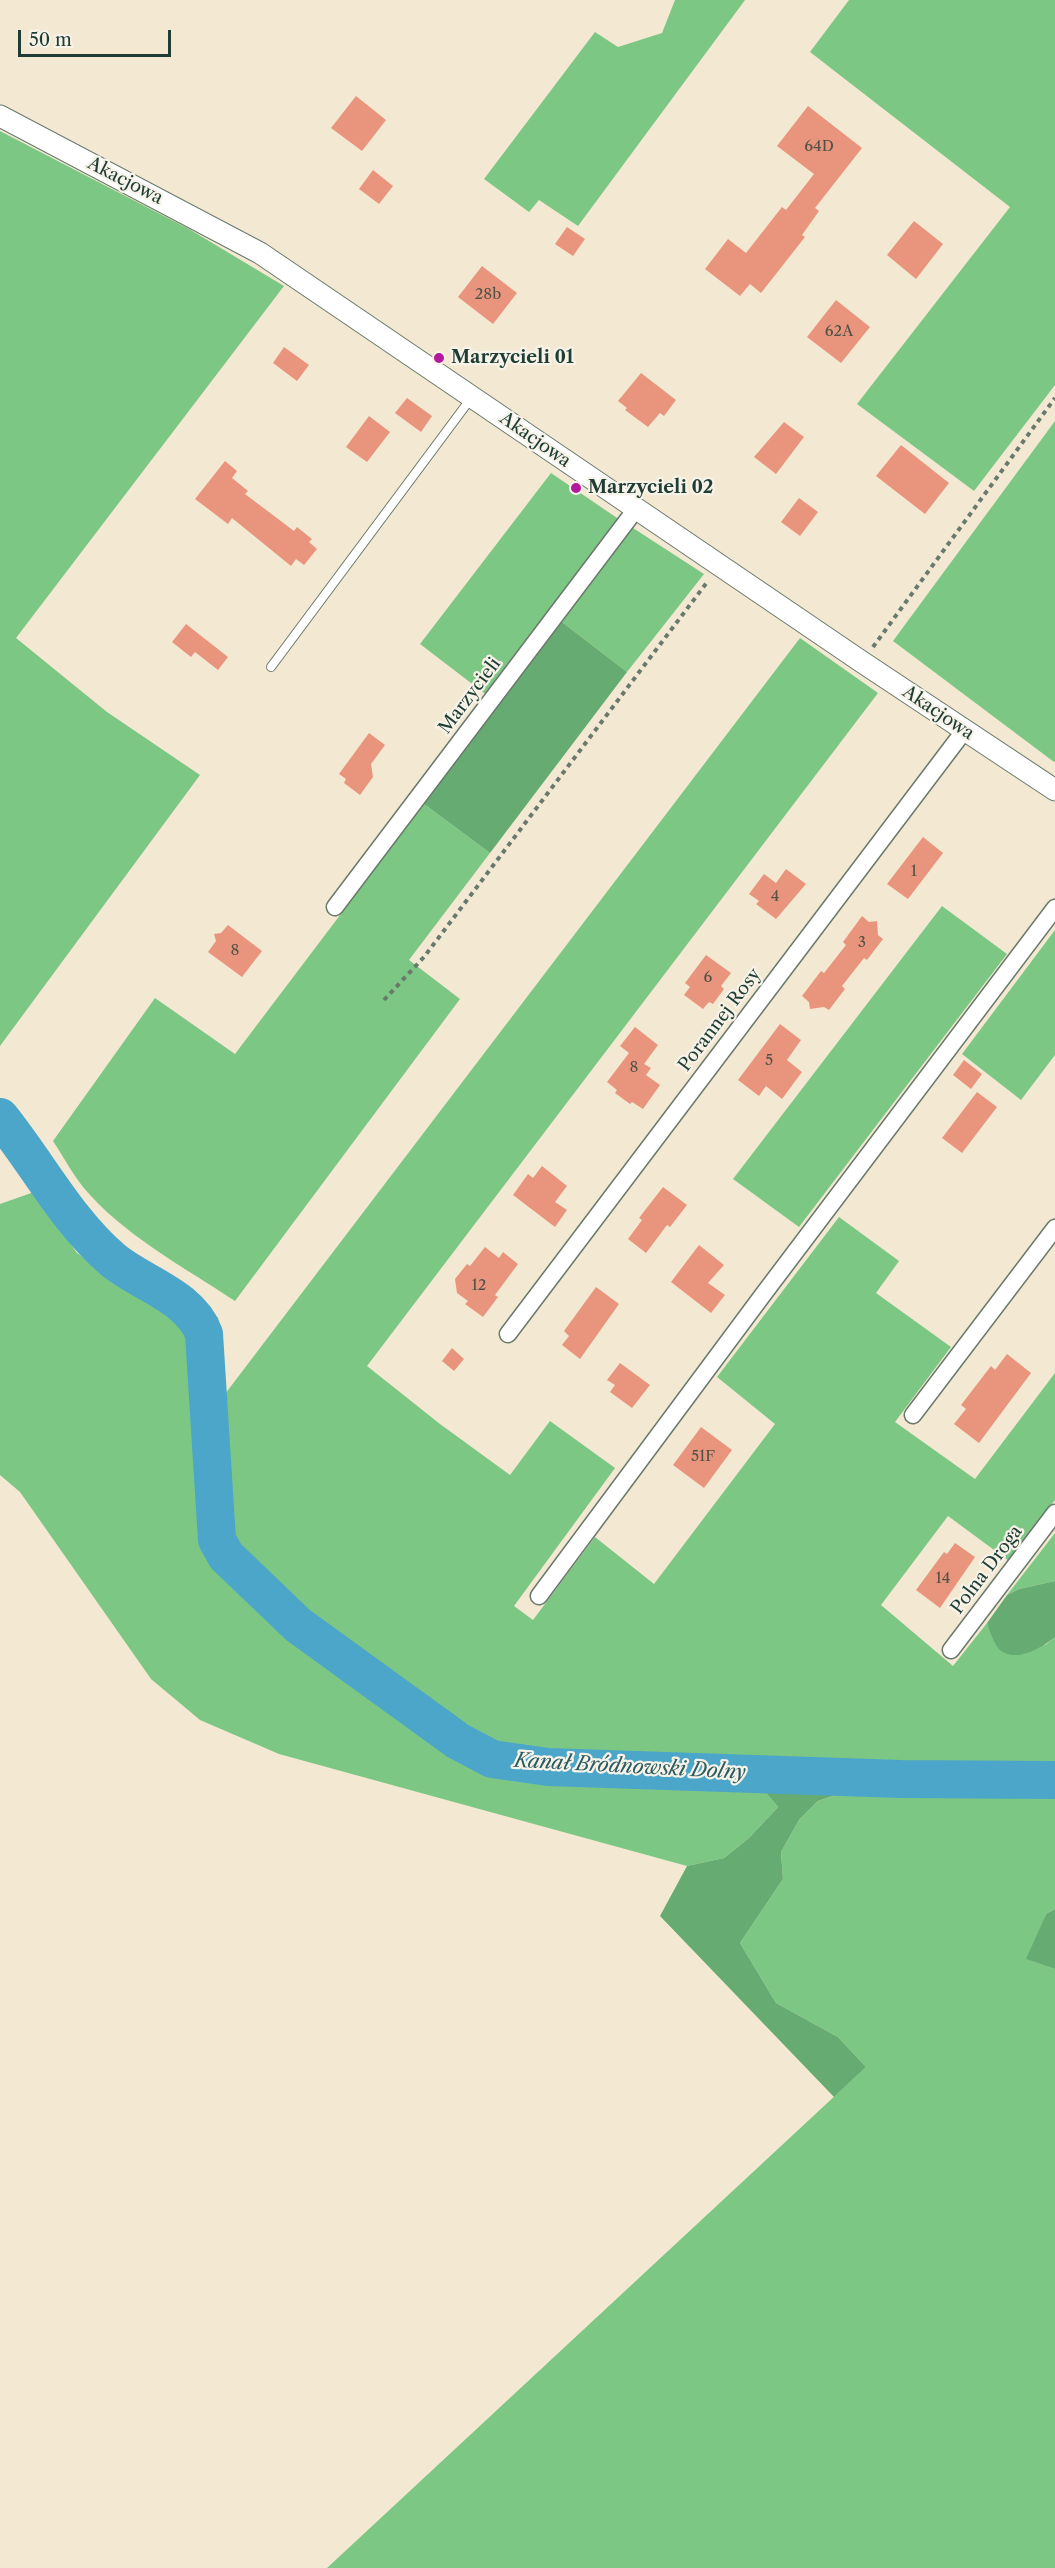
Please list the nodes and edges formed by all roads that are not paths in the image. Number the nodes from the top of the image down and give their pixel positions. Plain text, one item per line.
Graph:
1 (0, 116) edge
2 (473, 397) junction
3 (636, 509) junction
4 (271, 667) dead end
5 (964, 731) junction
6 (1055, 790) edge
7 (335, 906) dead end
8 (1055, 908) edge
9 (1055, 1228) edge
10 (508, 1334) dead end
11 (913, 1415) dead end
12 (1055, 1513) edge
13 (540, 1596) dead end
14 (951, 1650) dead end

1 - 2 street, Akacjowa
2 - 3 street, Akacjowa
2 - 4 lane
3 - 5 street, Akacjowa
3 - 7 street, Marzycieli
5 - 6 street, Akacjowa
5 - 10 street, Porannej Rosy
8 - 13 street
9 - 11 street
12 - 14 street, Polna Droga

